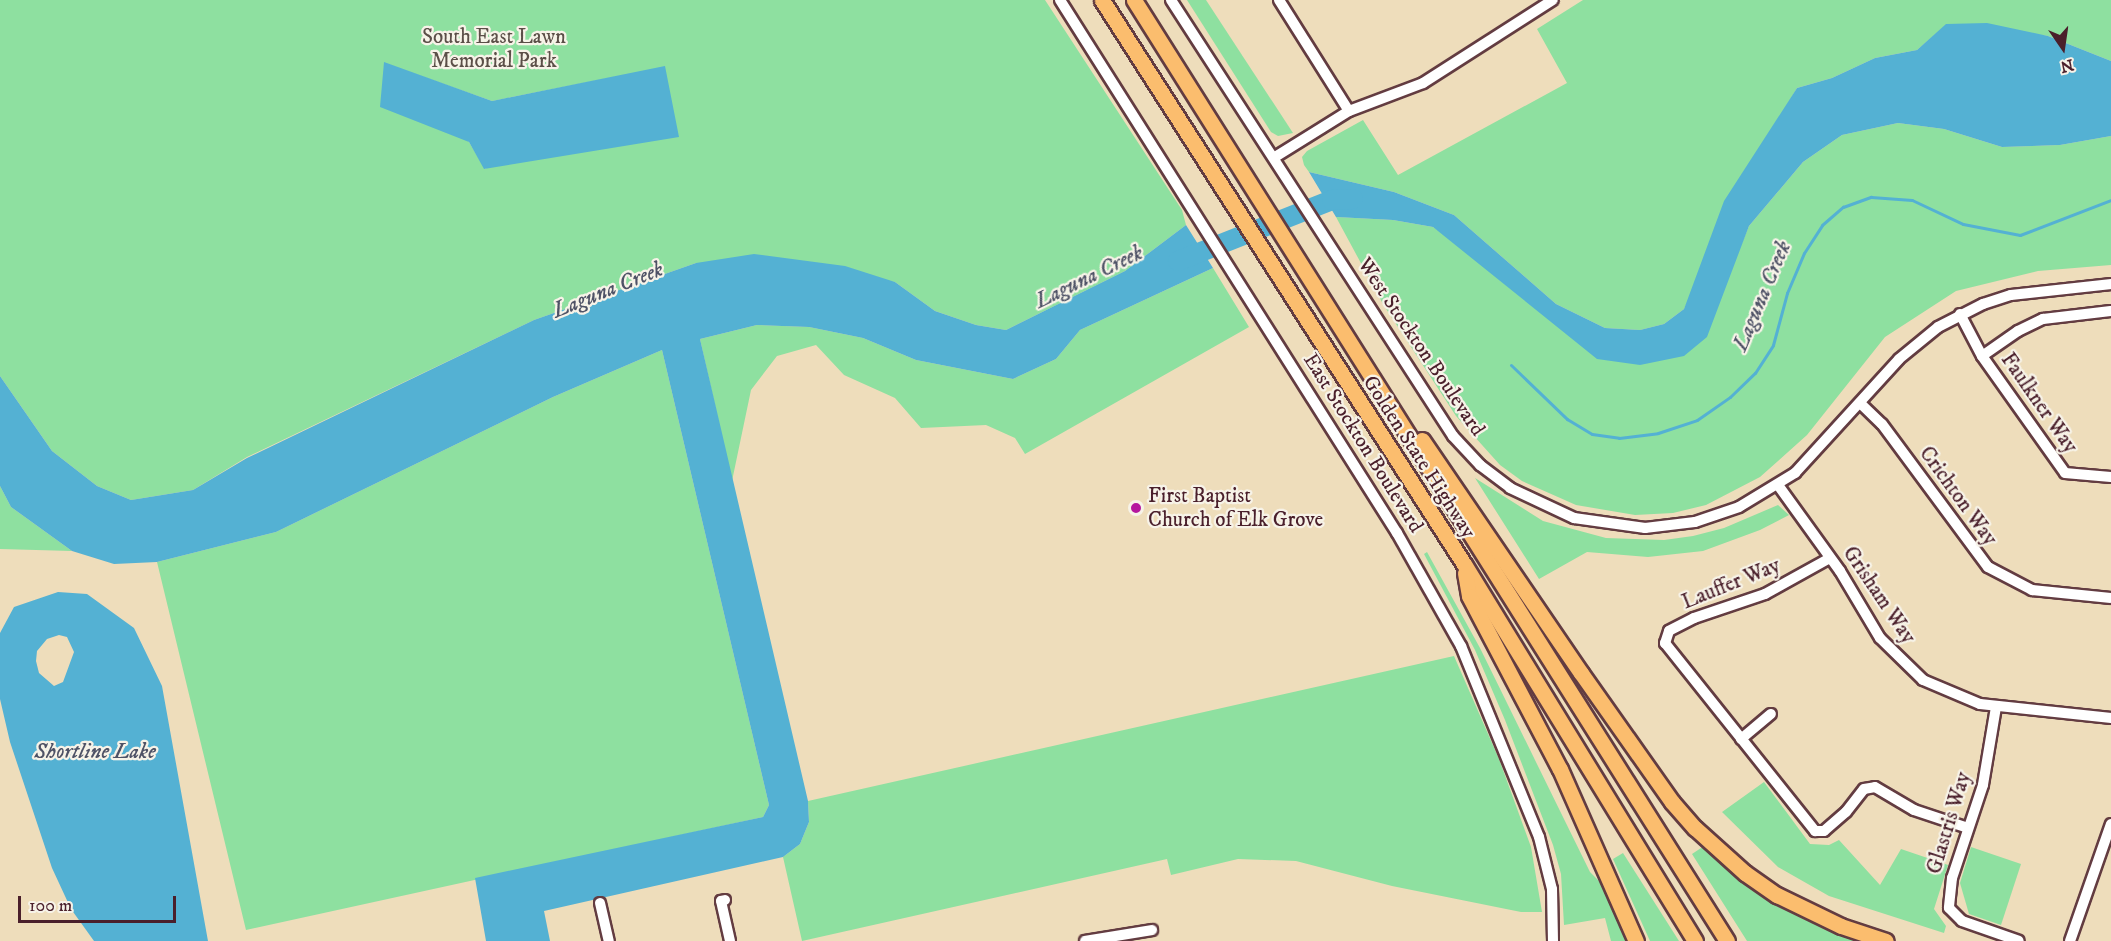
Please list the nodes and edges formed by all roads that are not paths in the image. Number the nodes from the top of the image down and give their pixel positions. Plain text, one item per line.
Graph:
1 (1060, 0) edge
2 (1102, 0) edge
3 (1134, 0) edge
4 (1171, 0) edge
5 (1279, 0) edge
6 (1553, 0) edge
7 (1349, 111) junction
8 (1275, 157) junction
9 (2111, 284) edge
10 (2111, 311) edge
11 (1960, 314) junction
12 (1982, 356) junction
13 (1364, 365) junction
14 (1860, 403) junction
15 (2111, 477) edge
16 (1778, 485) junction
17 (1830, 558) junction
18 (1464, 564) junction
19 (2111, 598) edge
20 (1996, 707) junction
21 (1771, 714) dead end
22 (2111, 718) edge
23 (1741, 739) junction
24 (2111, 824) edge
25 (1968, 828) junction
26 (725, 900) dead end
27 (600, 903) dead end
28 (1152, 930) dead end
29 (609, 941) edge
30 (730, 941) edge
31 (1085, 941) edge
32 (1553, 941) edge
33 (1636, 941) edge
34 (1695, 941) edge
35 (1727, 941) edge
36 (1886, 941) edge
37 (2019, 941) edge
38 (2070, 941) edge

1 - 32 street, East Stockton Boulevard
2 - 18 highway, Golden State Highway
3 - 13 highway, Golden State Highway
4 - 8 street, West Stockton Boulevard
5 - 7 street
6 - 7 street
7 - 8 street
8 - 16 street, West Stockton Boulevard
9 - 11 street, West Stockton Boulevard
10 - 12 street
11 - 12 street, Faulkner Way
11 - 14 street, West Stockton Boulevard
12 - 15 street, Faulkner Way
13 - 35 highway, Golden State Highway
13 - 36 highway
14 - 16 street, West Stockton Boulevard
14 - 19 street, Crichton Way
16 - 17 street, Grisham Way
17 - 20 street, Grisham Way
17 - 23 street, Lauffer Way
18 - 33 highway
18 - 34 highway, Golden State Highway
20 - 22 street, Grisham Way
20 - 25 street, Glastris Way
21 - 23 street
23 - 25 street, Lauffer Way
24 - 38 street
25 - 37 street, Glastris Way
26 - 30 street
27 - 29 street
28 - 31 street

